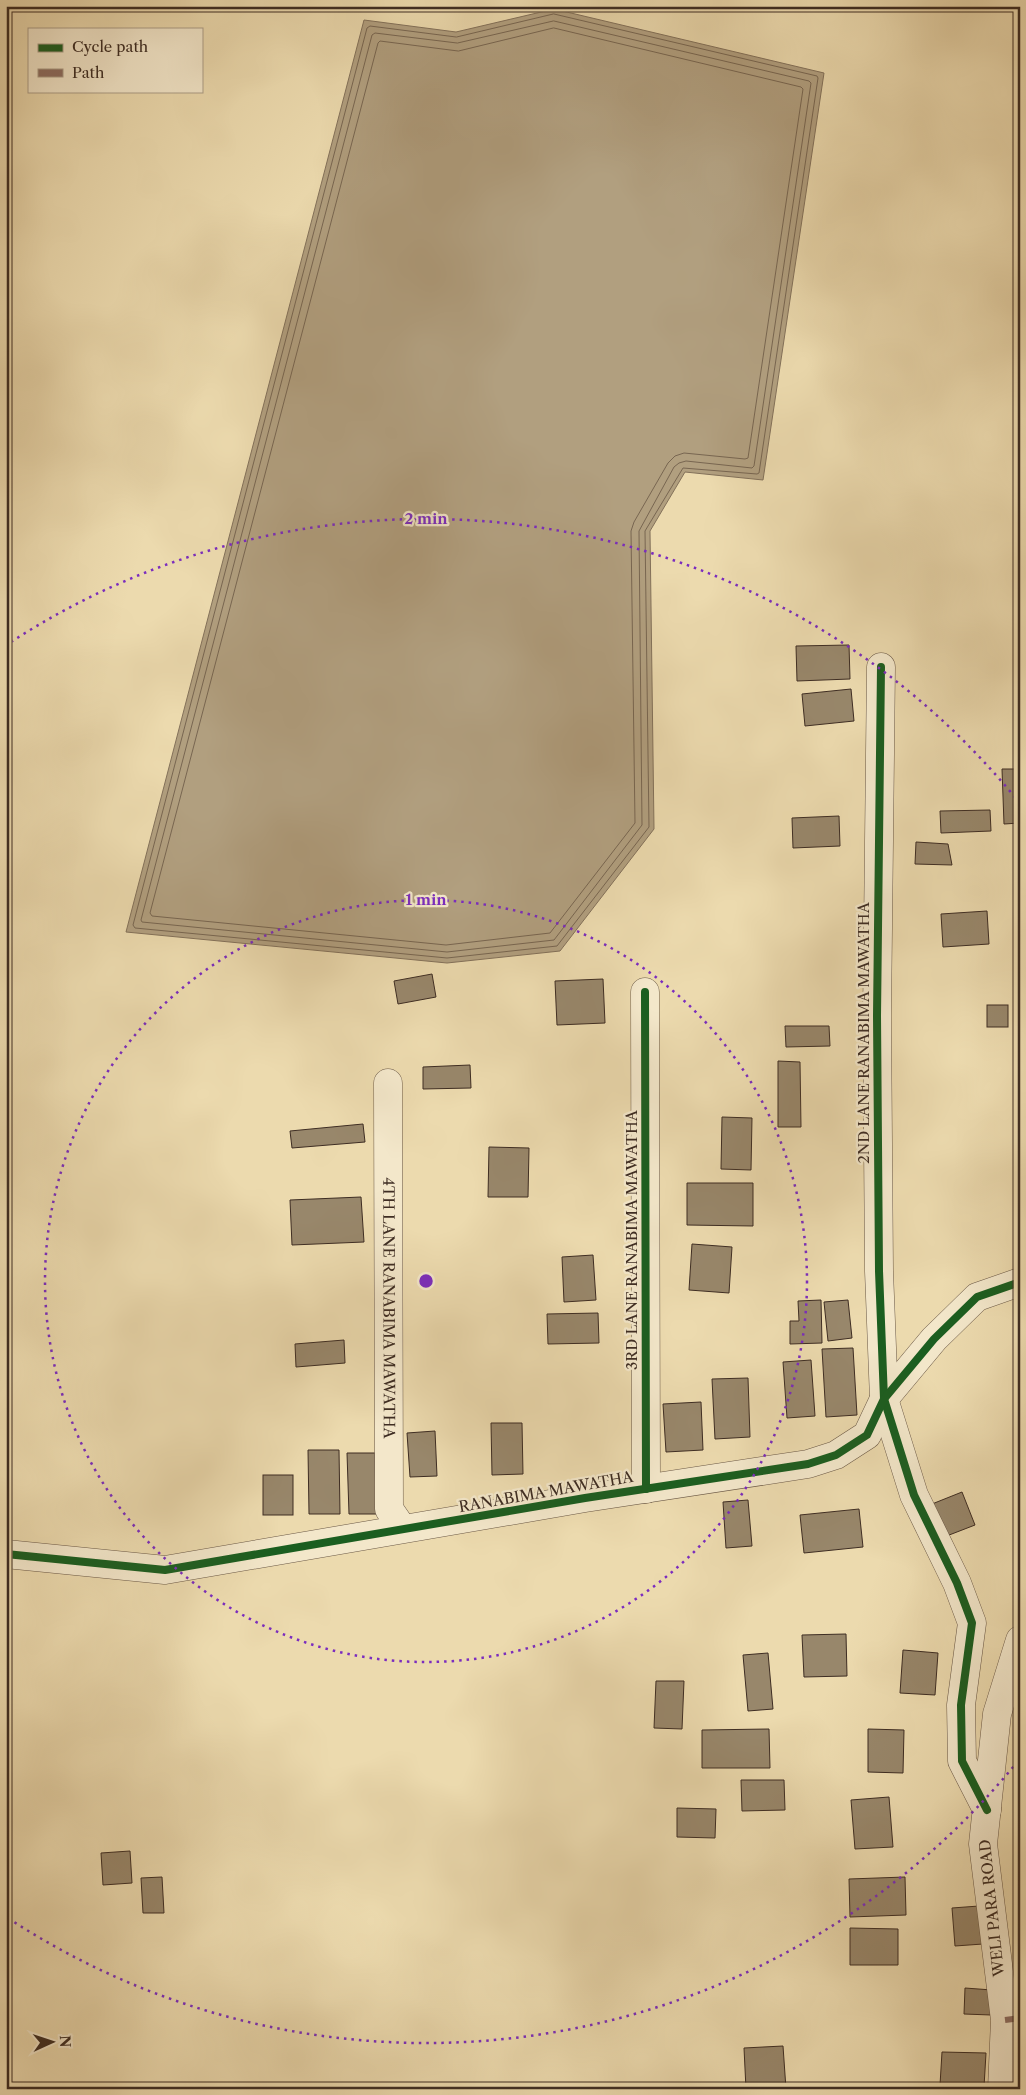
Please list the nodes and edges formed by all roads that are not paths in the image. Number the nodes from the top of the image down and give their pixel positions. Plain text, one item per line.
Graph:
1 (881, 667) dead end
2 (645, 992) dead end
3 (388, 1083) dead end
4 (1020, 1282) edge
5 (884, 1399) junction
6 (646, 1489) junction
7 (402, 1528) junction
8 (6, 1554) edge
9 (1020, 1640) edge
10 (987, 1810) junction
11 (1002, 2089) edge

1 - 5 street, 2ND LANE RANABIMA MAWATHA
2 - 6 street, 3RD LANE RANABIMA MAWATHA
3 - 7 street, 4TH LANE RANABIMA MAWATHA
4 - 5 street, RANABIMA MAWATHA
5 - 6 street, RANABIMA MAWATHA
5 - 10 street
6 - 7 street, RANABIMA MAWATHA
7 - 8 street, RANABIMA MAWATHA
9 - 10 street, WELI PARA ROAD
10 - 11 street, WELI PARA ROAD

